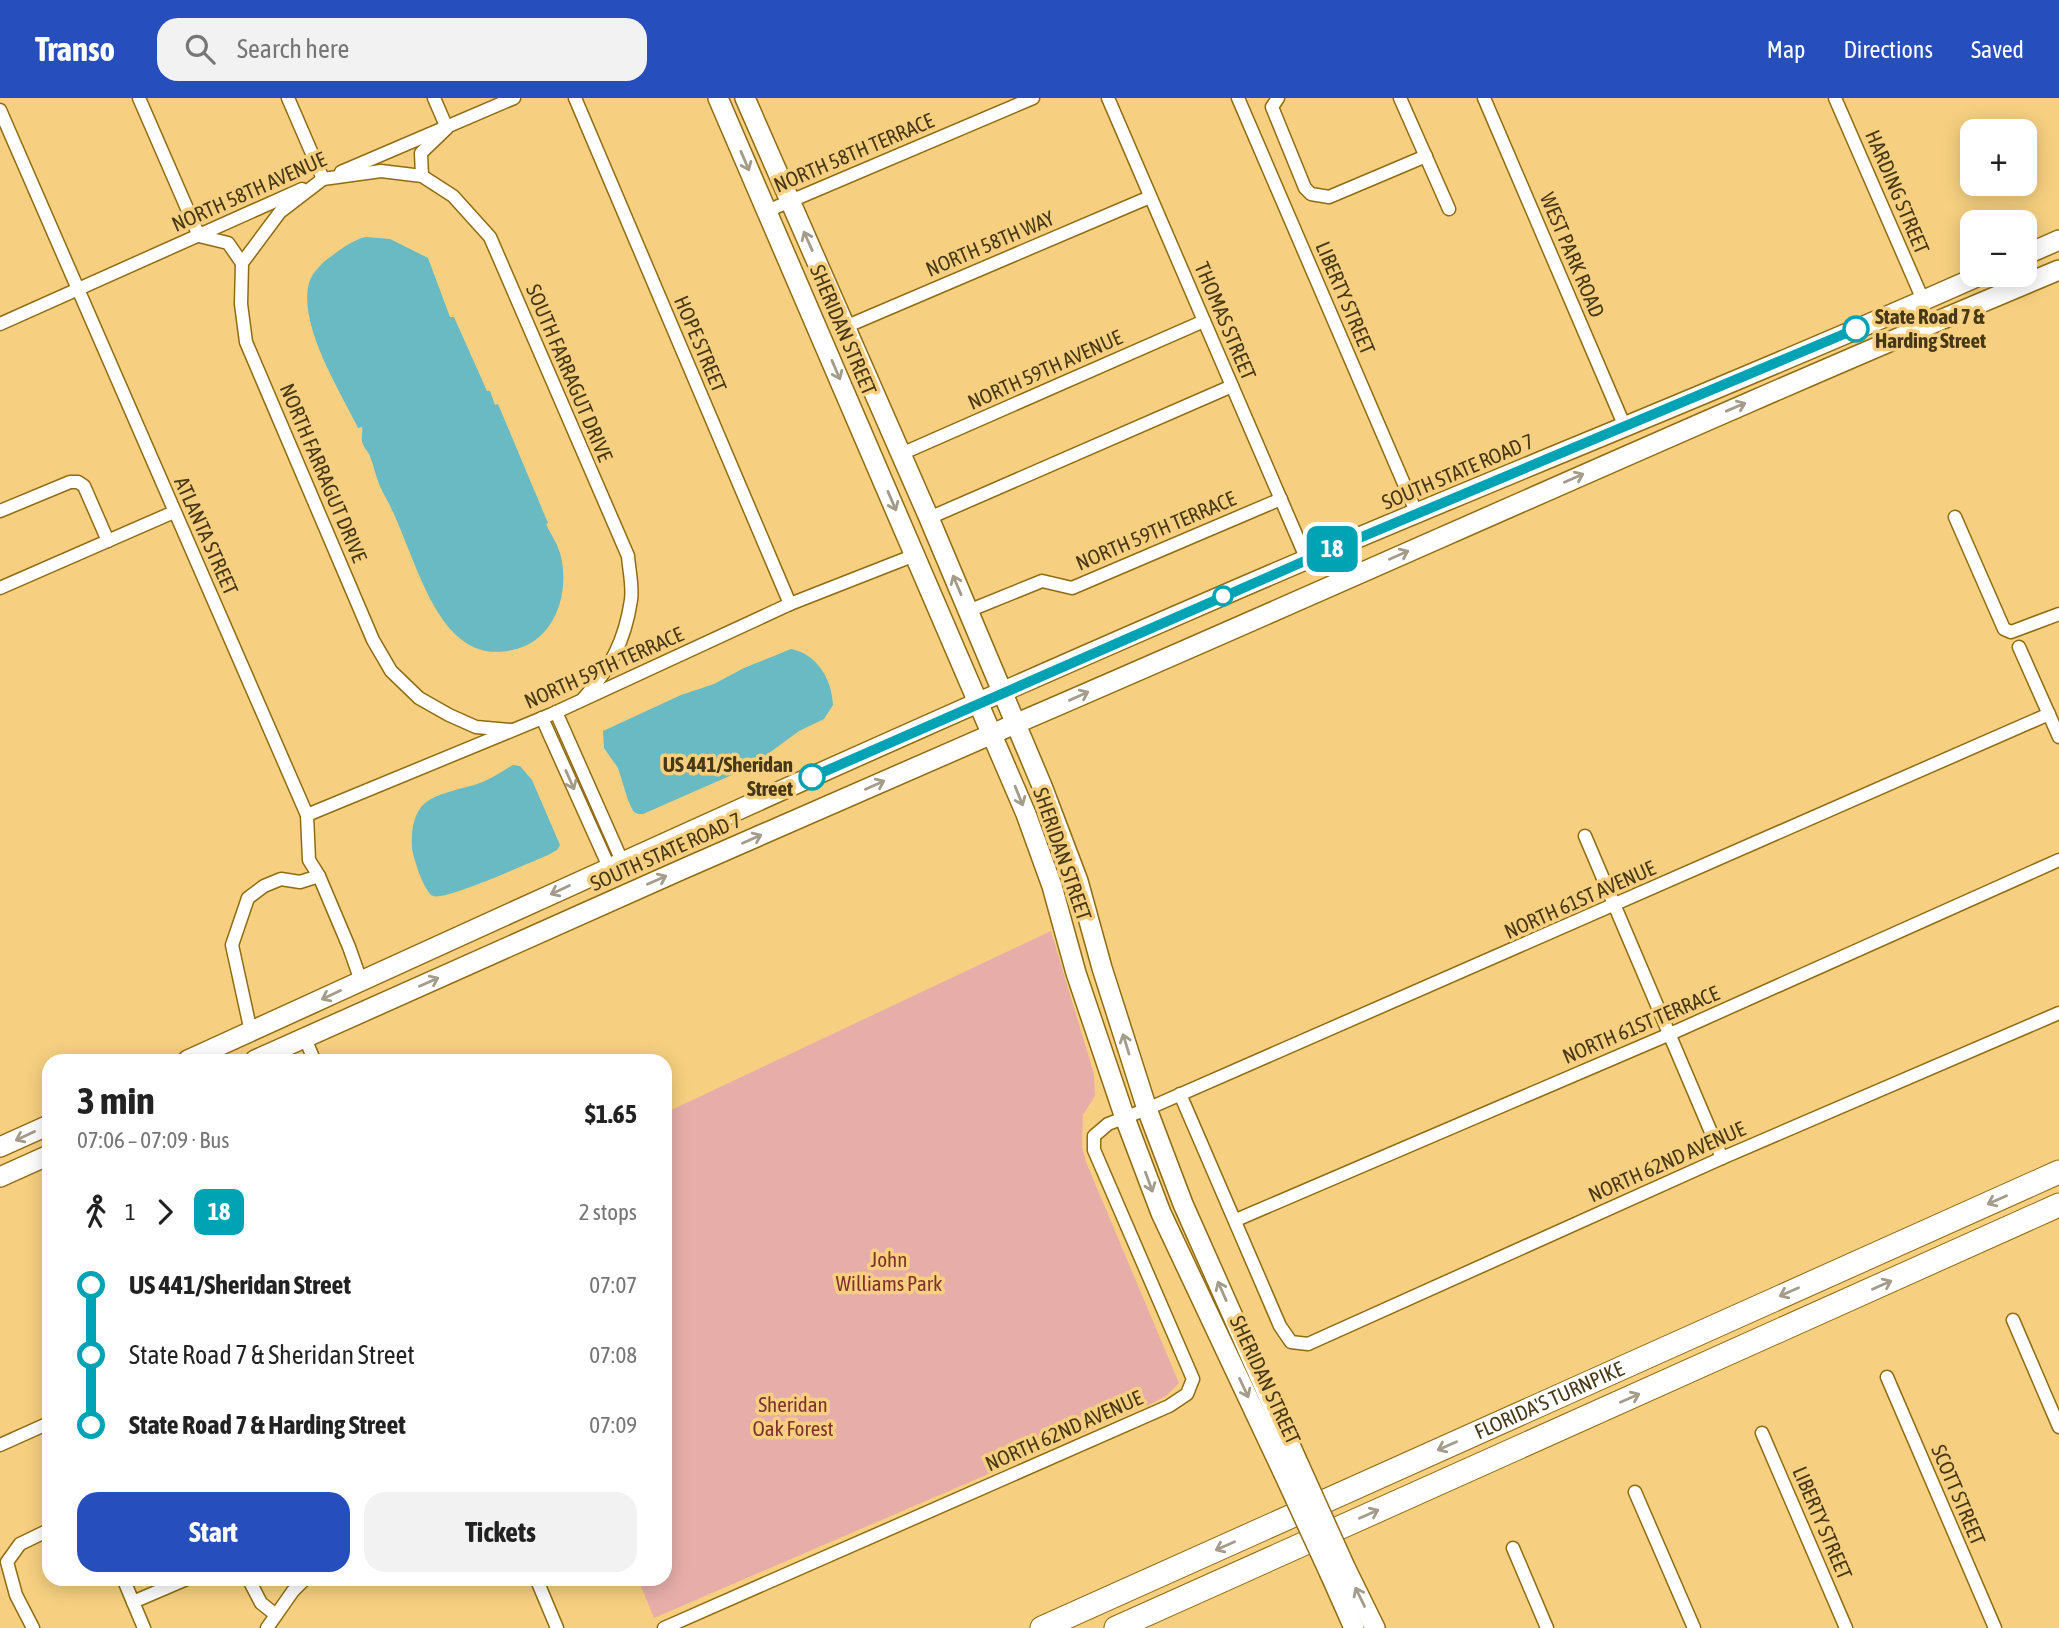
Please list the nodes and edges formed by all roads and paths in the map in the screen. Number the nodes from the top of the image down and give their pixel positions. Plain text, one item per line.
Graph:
1 (139, 98) edge
2 (288, 98) edge
3 (434, 98) edge
4 (514, 98) edge
5 (575, 98) edge
6 (718, 98) edge
7 (745, 98) edge
8 (1033, 98) edge
9 (1108, 98) edge
10 (1238, 98) edge
11 (1278, 98) edge
12 (1400, 98) edge
13 (1483, 98) edge
14 (1835, 98) edge
15 (0, 110) edge
16 (447, 128) junction
17 (1426, 156) junction
18 (422, 176) junction
19 (323, 179) junction
20 (1150, 197) junction
21 (790, 201) junction
22 (1449, 209) dead end
23 (767, 211) junction
24 (199, 236) junction
25 (2059, 240) edge
26 (2037, 250) edge
27 (242, 263) junction
28 (2059, 270) edge
29 (1960, 283) edge
30 (1971, 287) edge
31 (78, 290) junction
32 (1923, 300) junction
33 (1966, 309) junction
34 (1204, 321) junction
35 (0, 324) edge
36 (845, 327) junction
37 (1909, 334) junction
38 (1232, 386) junction
39 (1710, 391) junction
40 (1692, 426) junction
41 (1625, 427) junction
42 (901, 454) junction
43 (1606, 464) junction
44 (1280, 499) junction
45 (0, 511) edge
46 (174, 512) junction
47 (1417, 514) junction
48 (1955, 517) dead end
49 (929, 518) junction
50 (108, 541) junction
51 (915, 555) junction
52 (1303, 562) junction
53 (0, 588) edge
54 (1292, 602) junction
55 (790, 604) junction
56 (968, 611) junction
57 (2059, 614) edge
58 (2019, 647) dead end
59 (1003, 693) junction
60 (583, 699) junction
61 (979, 704) junction
62 (556, 712) junction
63 (2049, 714) junction
64 (542, 718) junction
65 (1016, 724) junction
66 (511, 730) junction
67 (992, 734) junction
68 (2059, 737) edge
69 (307, 815) junction
70 (1585, 836) dead end
71 (2059, 860) edge
72 (615, 864) junction
73 (319, 876) junction
74 (1614, 906) junction
75 (587, 911) junction
76 (361, 981) junction
77 (2059, 1013) edge
78 (251, 1032) junction
79 (1670, 1034) junction
80 (305, 1038) junction
81 (202, 1054) edge
82 (269, 1054) edge
83 (312, 1054) edge
84 (1180, 1094) junction
85 (1147, 1110) junction
86 (1125, 1118) junction
87 (42, 1128) edge
88 (0, 1147) edge
89 (42, 1158) edge
90 (1722, 1158) junction
91 (2059, 1172) edge
92 (0, 1177) edge
93 (2059, 1205) edge
94 (1236, 1220) junction
95 (2013, 1320) dead end
96 (1291, 1342) joint
97 (1886, 1377) dead end
98 (42, 1426) edge
99 (2059, 1427) edge
100 (1762, 1433) dead end
101 (0, 1445) edge
102 (1291, 1469) junction
103 (1635, 1492) dead end
104 (42, 1533) edge
105 (1513, 1548) dead end
106 (1337, 1570) junction
107 (126, 1586) edge
108 (170, 1586) edge
109 (252, 1586) edge
110 (298, 1586) edge
111 (539, 1586) edge
112 (133, 1602) junction
113 (276, 1615) junction
114 (33, 1628) edge
115 (144, 1628) edge
116 (267, 1628) edge
117 (557, 1628) edge
118 (664, 1628) edge
119 (1042, 1628) edge
120 (1116, 1628) edge
121 (1354, 1628) edge
122 (1375, 1628) edge
123 (1547, 1628) edge
124 (1694, 1628) edge
125 (1846, 1628) edge
126 (1995, 1628) edge

1 - 24 street
2 - 19 street
3 - 16 street
4 - 16 street, NORTH 58TH AVENUE
5 - 55 street, HOPE STREET
6 -> 23 main road, SHERIDAN STREET
7 - 21 main road, SHERIDAN STREET
8 - 21 street, NORTH 58TH TERRACE
9 - 20 street, THOMAS STREET
10 - 47 street, LIBERTY STREET
11 - 17 street
12 - 17 street
13 - 41 street, WEST PARK ROAD
14 - 32 street, HARDING STREET
15 - 31 street, ATLANTA STREET
16 - 18 street
16 - 19 street, NORTH 58TH AVENUE
17 - 22 street
18 - 19 street, SOUTH FARRAGUT DRIVE
18 - 60 street, SOUTH FARRAGUT DRIVE
19 - 24 street, NORTH 58TH AVENUE
19 - 27 street
20 - 34 street, THOMAS STREET
20 - 36 street, NORTH 58TH WAY
21 - 23 street, NORTH 58TH TERRACE
36 -> 21 main road, SHERIDAN STREET
23 -> 51 main road, SHERIDAN STREET
24 - 27 street
24 - 31 street, NORTH 58TH AVENUE
25 - 26 main road
27 - 66 street, NORTH FARRAGUT DRIVE
28 - 33 main road, SOUTH STATE ROAD 7
29 - 32 main road, SOUTH STATE ROAD 7
30 - 33 main road
31 - 35 street, NORTH 58TH AVENUE
31 - 46 street, ATLANTA STREET
32 - 37 main road
32 - 39 main road, SOUTH STATE ROAD 7
33 - 37 main road, SOUTH STATE ROAD 7
34 - 38 street, THOMAS STREET
34 - 42 street, NORTH 59TH AVENUE
36 - 42 main road, SHERIDAN STREET
40 -> 37 main road, SOUTH STATE ROAD 7
38 - 44 street, THOMAS STREET
38 - 49 street
39 - 40 main road
39 - 41 main road, SOUTH STATE ROAD 7
40 - 43 main road, SOUTH STATE ROAD 7
41 - 43 main road
41 - 47 main road, SOUTH STATE ROAD 7
42 - 49 main road, SHERIDAN STREET
54 -> 43 main road, SOUTH STATE ROAD 7
44 - 52 street, THOMAS STREET
44 - 56 street, NORTH 59TH TERRACE
45 - 50 street
46 - 50 street
46 - 69 street, ATLANTA STREET
47 - 52 main road, SOUTH STATE ROAD 7
48 - 57 street
56 -> 49 main road, SHERIDAN STREET
50 - 53 street
51 - 55 street, NORTH 59TH TERRACE
51 - 61 main road, SHERIDAN STREET
52 - 54 main road
52 - 59 main road, SOUTH STATE ROAD 7
65 -> 54 main road, SOUTH STATE ROAD 7
55 - 60 street, NORTH 59TH TERRACE
56 - 59 main road, SHERIDAN STREET
58 - 63 street
59 - 61 main road, SOUTH STATE ROAD 7
59 - 65 main road, SHERIDAN STREET
60 - 62 street, NORTH 59TH TERRACE
61 - 67 main road, SHERIDAN STREET
61 - 72 main road, SOUTH STATE ROAD 7
62 - 64 street, NORTH 59TH TERRACE
62 - 72 street
63 - 68 street
63 - 74 street, NORTH 61ST AVENUE
64 - 66 street, NORTH 59TH TERRACE
64 -> 72 street
65 - 67 main road, SOUTH STATE ROAD 7
85 -> 65 main road, SHERIDAN STREET
66 - 69 street, NORTH 59TH TERRACE
75 -> 67 main road, SOUTH STATE ROAD 7
67 -> 86 main road, SHERIDAN STREET
69 - 73 street, ATLANTA STREET
70 - 74 street
71 - 79 street, NORTH 61ST TERRACE
72 - 75 main road
72 -> 76 main road, SOUTH STATE ROAD 7
73 - 76 street, ATLANTA STREET
73 - 78 street
74 - 79 street
74 - 84 street, NORTH 61ST AVENUE
80 -> 75 main road, SOUTH STATE ROAD 7
76 -> 78 main road, SOUTH STATE ROAD 7
77 - 90 street, NORTH 62ND AVENUE
78 - 81 main road, SOUTH STATE ROAD 7
79 - 90 street
79 - 94 street, NORTH 61ST TERRACE
80 - 82 main road, SOUTH STATE ROAD 7
80 - 83 street
84 - 85 street, NORTH 61ST AVENUE
84 - 94 street, SHERIDAN STREET
85 - 86 street, NORTH 61ST AVENUE
102 -> 85 main road, SHERIDAN STREET
86 -> 102 main road, SHERIDAN STREET
86 - 118 street, NORTH 62ND AVENUE
87 -> 88 main road
89 - 92 main road
90 - 96 street, NORTH 62ND AVENUE
91 -> 119 highway, FLORIDA'S TURNPIKE
120 -> 93 highway, FLORIDA'S TURNPIKE
94 - 96 street, SHERIDAN STREET
95 - 99 street
97 - 126 street, SCOTT STREET
98 - 101 street
100 - 125 street, LIBERTY STREET
102 - 106 main road, SHERIDAN STREET, bridge
103 - 124 street
104 - 114 street
105 - 123 street
106 - 121 main road, SHERIDAN STREET
122 -> 106 main road, SHERIDAN STREET
107 - 112 street
108 - 112 street
109 - 113 street
110 - 113 street
111 - 117 street
112 - 115 street
113 - 116 street

